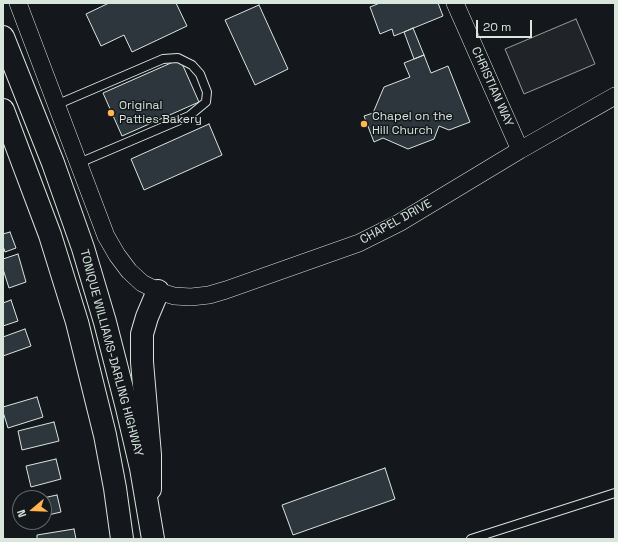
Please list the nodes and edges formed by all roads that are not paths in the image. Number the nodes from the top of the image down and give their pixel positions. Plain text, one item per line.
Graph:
1 (18, 3) edge
2 (455, 3) edge
3 (3, 37) edge
4 (615, 96) edge
5 (56, 105) junction
6 (3, 110) edge
7 (520, 150) junction
8 (79, 163) junction
9 (158, 291) junction
10 (615, 493) edge
11 (152, 532) edge
12 (122, 539) edge
13 (471, 539) edge

1 - 5 street, CHAPEL DRIVE
2 - 7 street, CHRISTIAN WAY
3 - 11 main road, TONIQUE WILLIAMS-DARLING HIGHWAY
4 - 7 street, CHAPEL DRIVE
5 - 8 street, CHAPEL DRIVE
5 - 8 lane
6 - 12 main road, TONIQUE WILLIAMS-DARLING HIGHWAY
7 - 9 street, CHAPEL DRIVE
8 - 9 street, CHAPEL DRIVE
9 - 11 main road
10 - 13 lane

